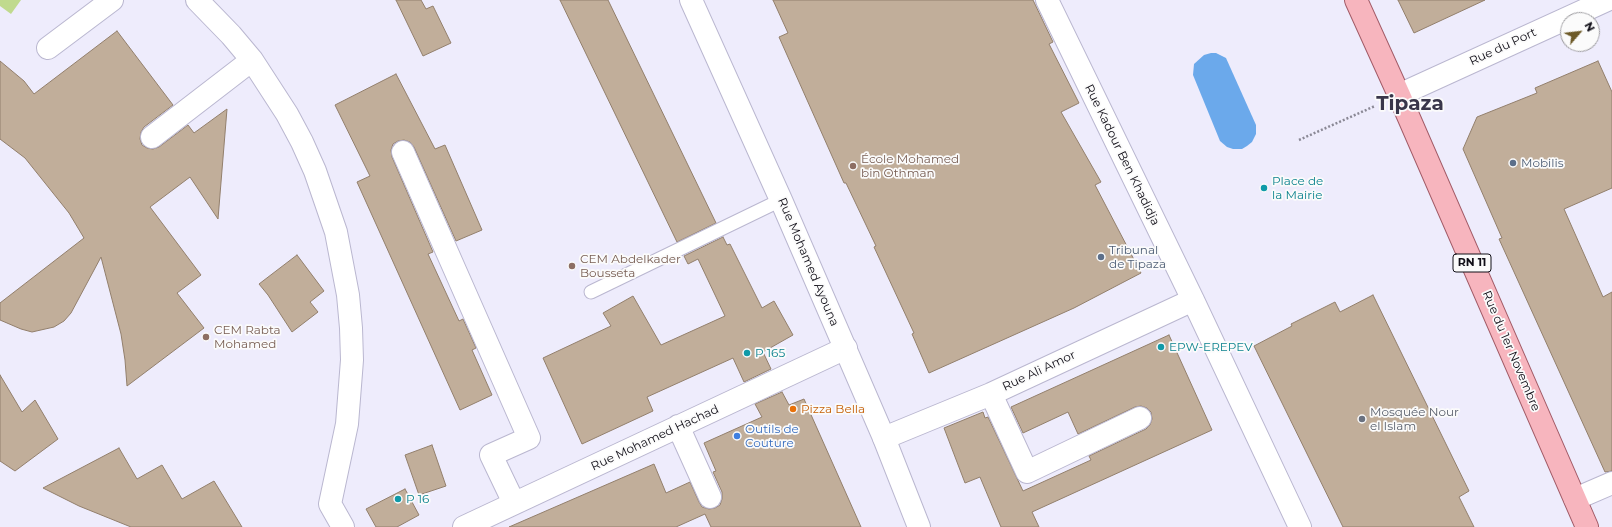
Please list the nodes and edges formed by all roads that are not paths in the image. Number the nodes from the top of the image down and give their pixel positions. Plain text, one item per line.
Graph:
1 (112, 0) edge
2 (197, 0) edge
3 (691, 0) edge
4 (1047, 0) edge
5 (1356, 0) edge
6 (1607, 0) edge
7 (48, 48) dead end
8 (252, 60) junction
9 (1400, 95) junction
10 (152, 137) dead end
11 (403, 152) dead end
12 (781, 200) junction
13 (591, 292) dead end
14 (1193, 300) junction
15 (846, 348) junction
16 (991, 394) junction
17 (1140, 418) dead end
18 (678, 426) junction
19 (884, 438) junction
20 (1612, 483) edge
21 (710, 497) dead end
22 (1575, 499) junction
23 (514, 503) junction
24 (343, 527) edge
25 (464, 527) edge
26 (920, 527) edge
27 (1300, 527) edge
28 (1587, 527) edge

1 - 7 street
2 - 8 street
3 - 12 street, Rue Mohamed Ayouna
4 - 14 street, Rue Kadour Ben Khadidja
5 - 9 main road, Rue du 1er Novembre / RN 11
6 - 9 street, Rue du Port
8 - 10 street
8 - 24 street
9 - 22 main road, Rue du 1er Novembre / RN 11
11 - 23 street
12 - 13 lane
12 - 15 street, Rue Mohamed Ayouna
14 - 16 street, Rue Ali Amor
14 - 27 street, Rue Kadour Ben Khadidja
15 - 18 street, Rue Mohamed Hachad
15 - 19 street, Rue Mohamed Ayouna
16 - 17 street
16 - 19 street, Rue Ali Amor
18 - 21 street
18 - 23 street, Rue Mohamed Hachad
19 - 26 street, Rue Mohamed Ayouna
20 - 22 street
22 - 28 main road, Rue du 1er Novembre / RN 11
23 - 25 street, Rue Mohamed Hachad

